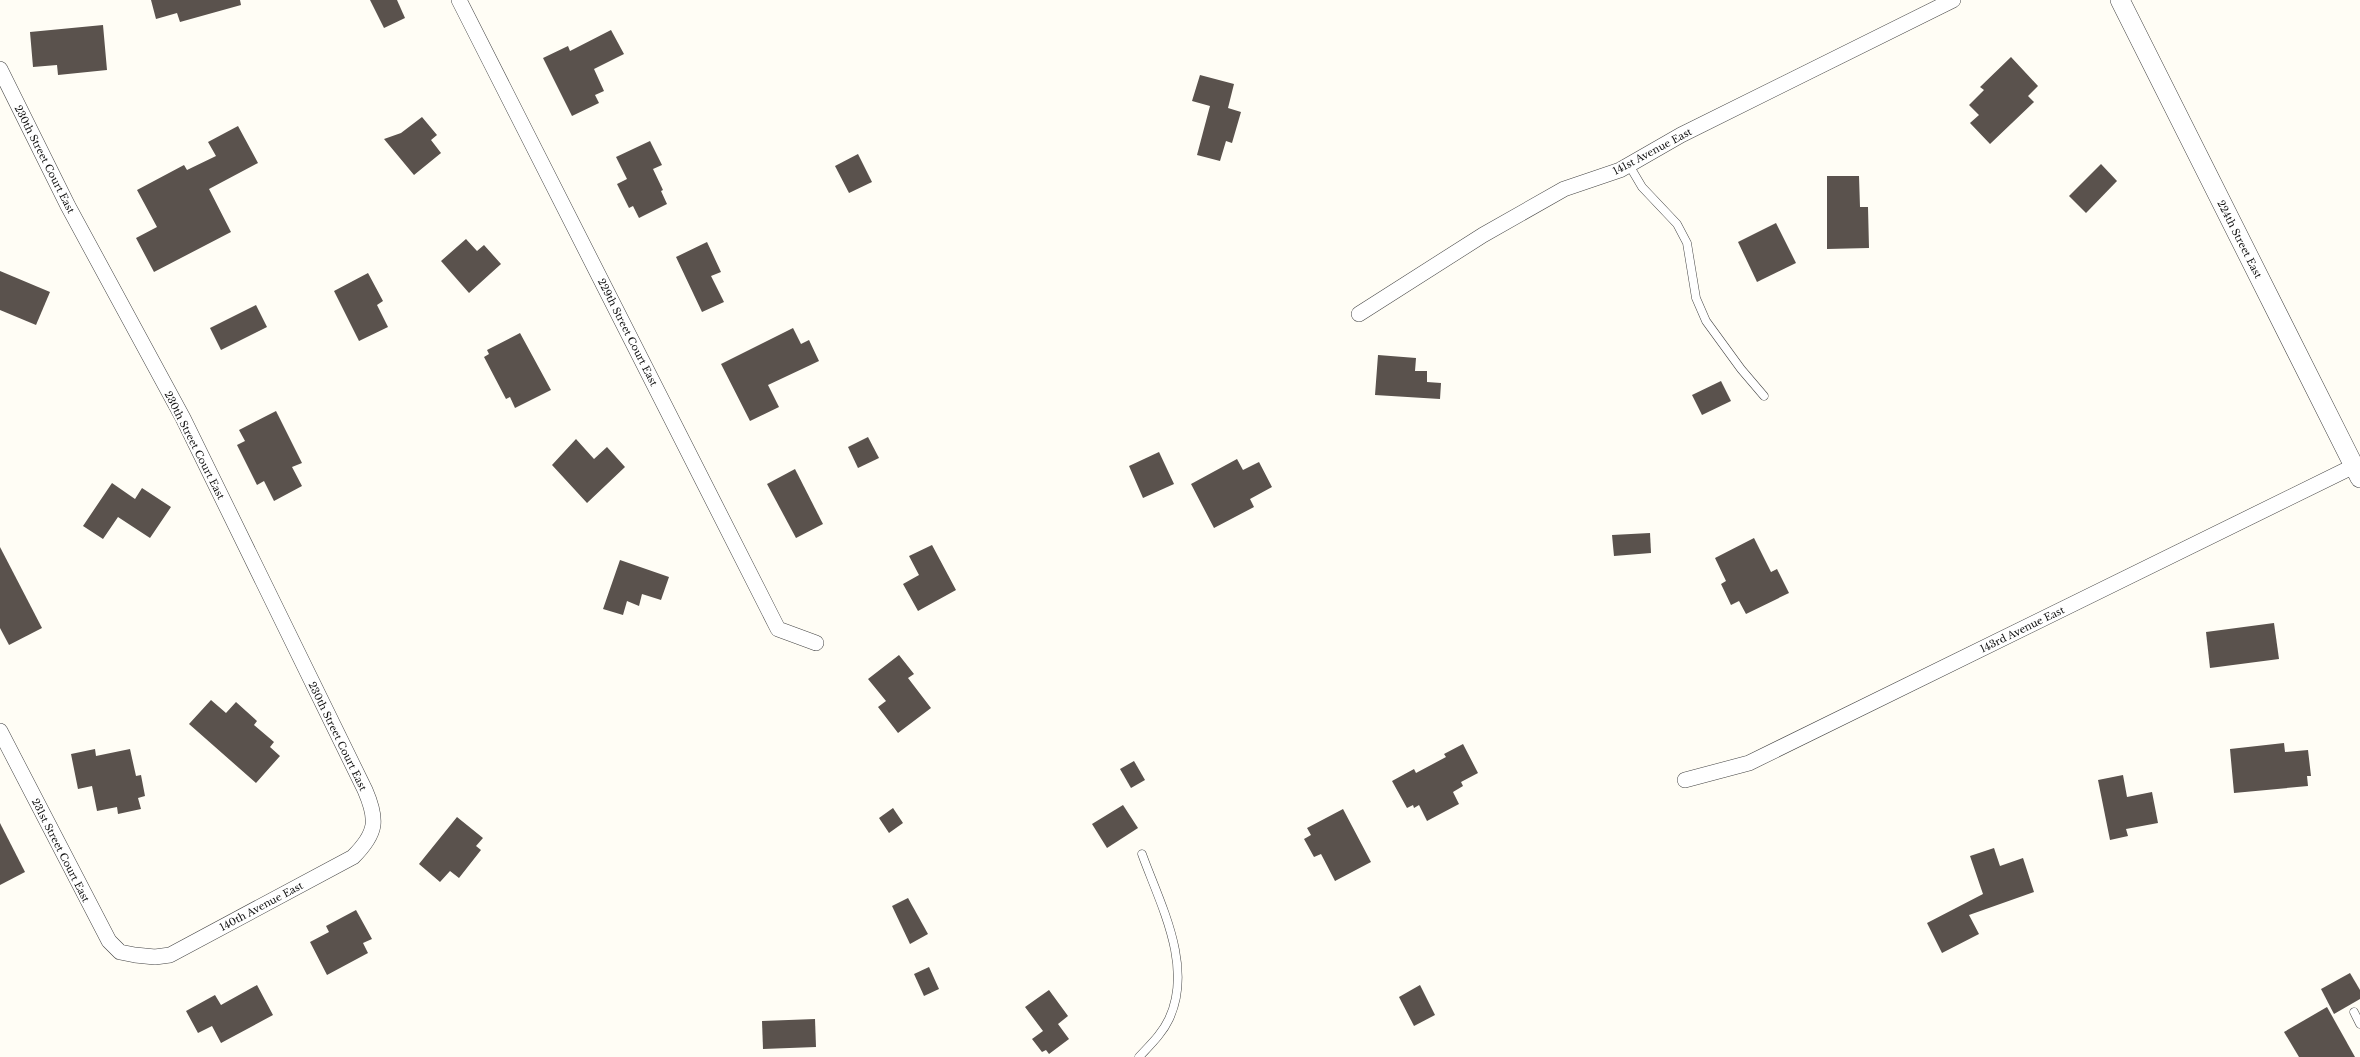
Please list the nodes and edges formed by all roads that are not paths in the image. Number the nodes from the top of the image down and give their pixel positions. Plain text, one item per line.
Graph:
1 (459, 0) edge
2 (1954, 0) edge
3 (2120, 0) edge
4 (0, 69) edge
5 (1629, 165) junction
6 (1359, 314) dead end
7 (1764, 396) dead end
8 (2357, 472) edge
9 (816, 643) dead end
10 (0, 731) edge
11 (1685, 780) dead end
12 (373, 829) joint
13 (1142, 854) dead end
14 (135, 955) joint
15 (2354, 1012) dead end
16 (2360, 1024) edge
17 (1139, 1057) edge

1 - 9 street, 229th Street Court East
2 - 5 street, 141st Avenue East
3 - 8 street, 224th Street East
4 - 12 street, 230th Street Court East
5 - 6 street, 141st Avenue East
5 - 7 lane
8 - 11 street, 143rd Avenue East
10 - 14 street, 231st Street Court East
12 - 14 street, 140th Avenue East
13 - 17 lane
15 - 16 lane

